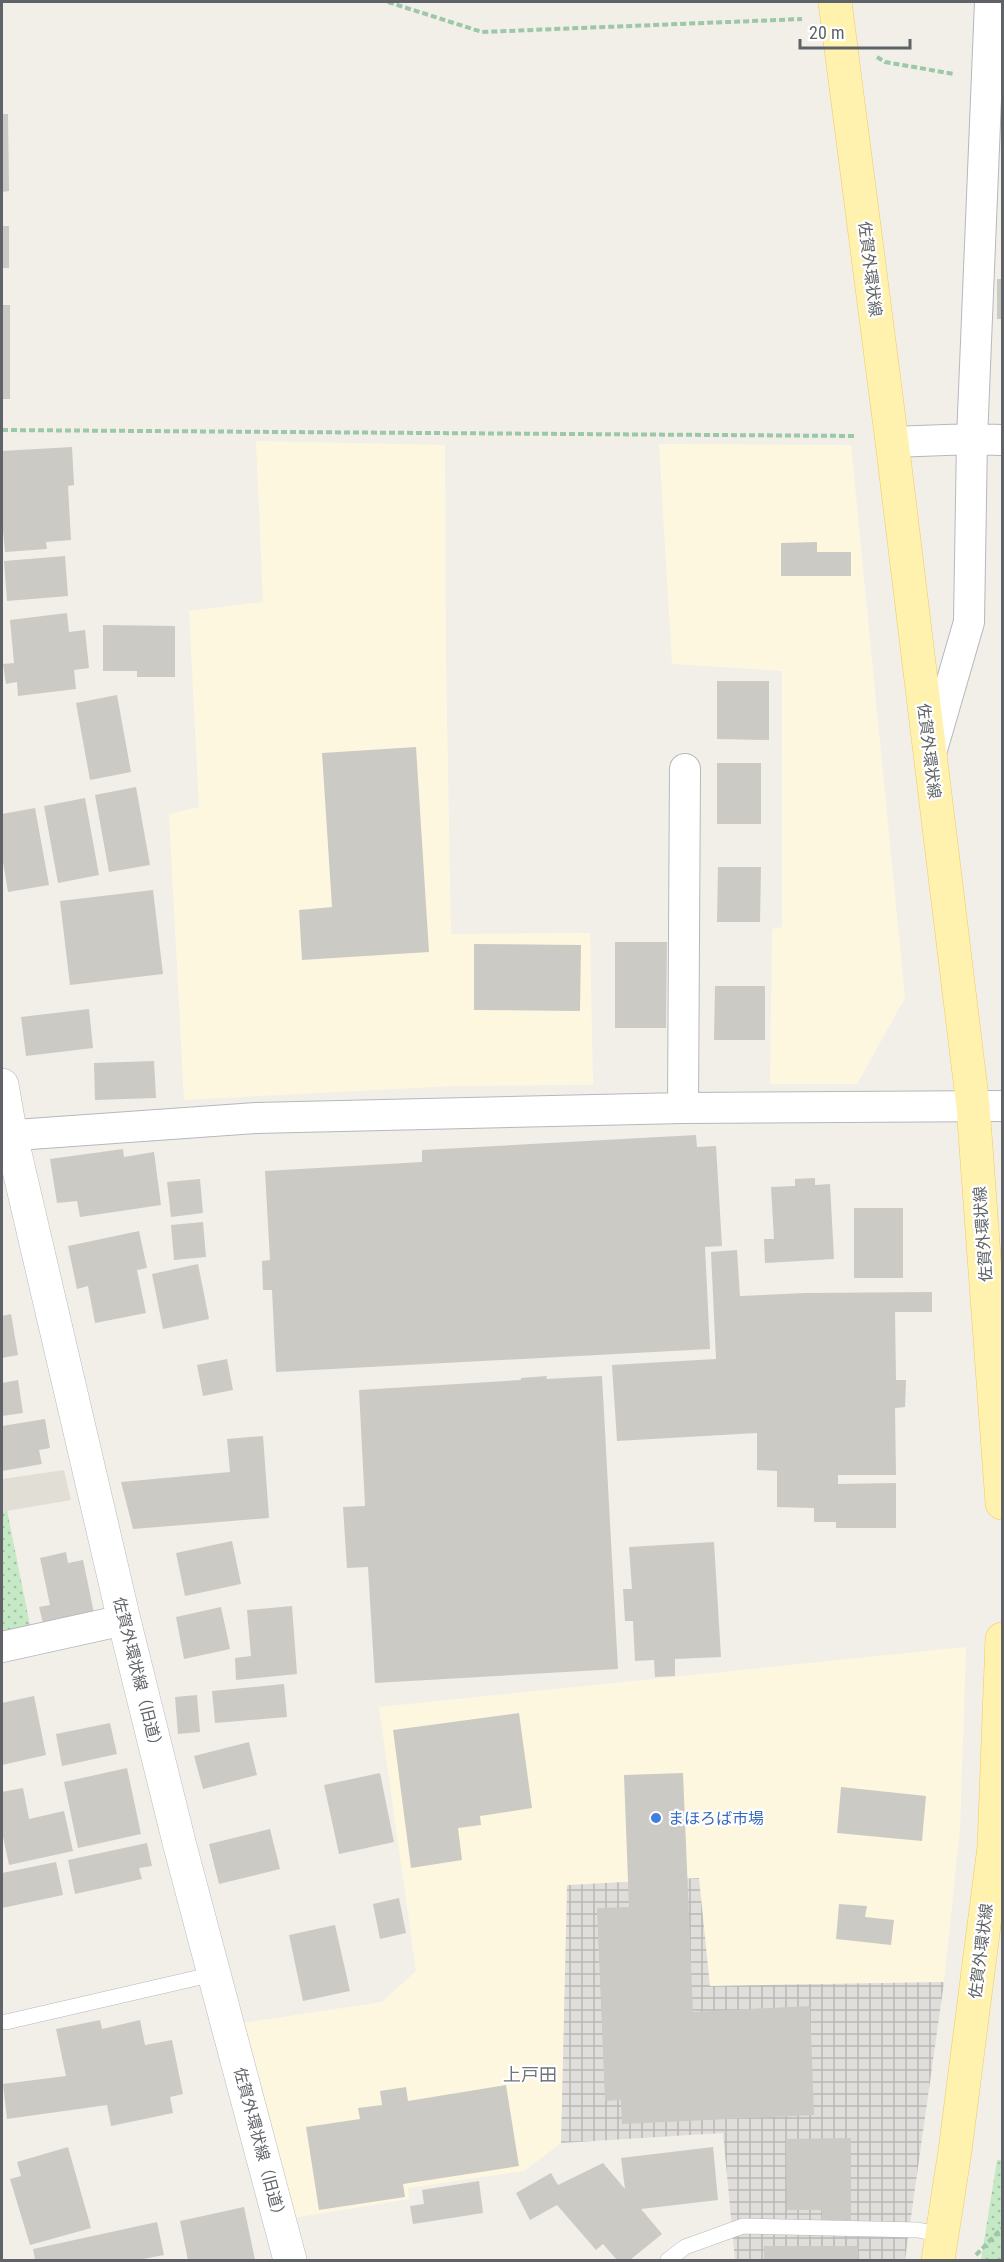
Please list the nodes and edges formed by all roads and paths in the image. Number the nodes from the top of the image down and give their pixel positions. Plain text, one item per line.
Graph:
1 (388, 2) edge
2 (990, 2) edge
3 (837, 17) edge
4 (995, 72) edge
5 (2, 430) edge
6 (972, 440) junction
7 (1002, 440) edge
8 (892, 442) junction
9 (930, 759) junction
10 (685, 769) dead end
11 (2, 1085) edge
12 (988, 1106) edge
13 (682, 1108) junction
14 (6, 1136) edge
15 (1002, 1503) edge
16 (124, 1620) junction
17 (1002, 1639) edge
18 (2, 1647) edge
19 (214, 1974) junction
20 (6, 2022) dead end
21 (1002, 2228) edge
22 (940, 2248) edge
23 (973, 2257) dead end
24 (290, 2260) edge
25 (668, 2260) edge

1 - 3 path
2 - 4 street
3 - 4 path
3 - 8 main road, 佐賀外環状線
4 - 6 street
5 - 8 path
6 - 7 street
6 - 8 street
6 - 9 street
8 - 9 main road, 佐賀外環状線
9 - 12 main road, 佐賀外環状線
10 - 13 street
11 - 14 street, 佐賀外環状線（旧道）
12 - 13 street
12 - 15 main road, 佐賀外環状線
13 - 14 street
14 - 16 street, 佐賀外環状線（旧道）
16 - 18 street
16 - 19 street, 佐賀外環状線（旧道）
17 - 22 main road, 佐賀外環状線
19 - 20 lane
19 - 24 street, 佐賀外環状線（旧道）
21 - 23 path
22 - 25 lane

